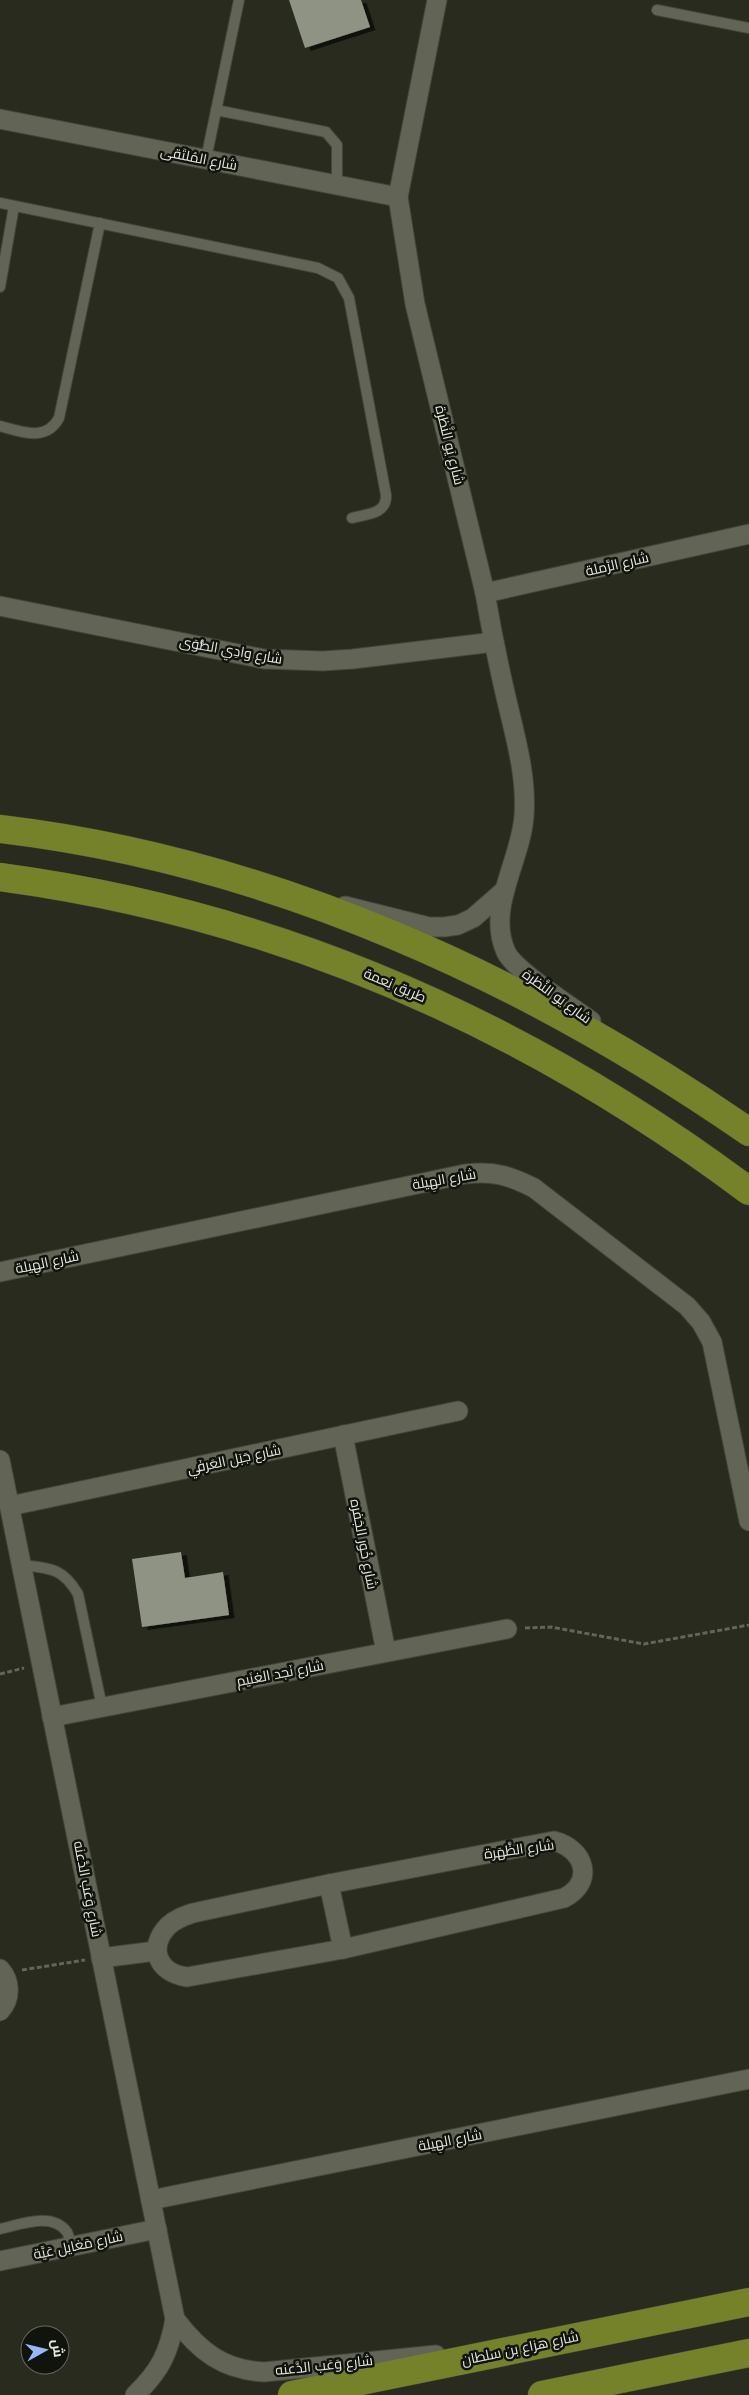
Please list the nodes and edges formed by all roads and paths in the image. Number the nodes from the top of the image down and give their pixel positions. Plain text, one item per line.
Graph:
1 (240, 0) edge
2 (436, 0) edge
3 (657, 10) dead end
4 (749, 28) edge
5 (216, 110) junction
6 (0, 119) edge
7 (206, 159) junction
8 (337, 186) junction
9 (398, 197) junction
10 (0, 203) edge
11 (14, 206) junction
12 (100, 223) junction
13 (0, 287) edge
14 (0, 426) edge
15 (352, 518) dead end
16 (749, 534) edge
17 (485, 594) junction
18 (0, 606) edge
19 (494, 642) junction
20 (0, 829) edge
21 (0, 877) edge
22 (264, 888) junction
23 (506, 889) junction
24 (664, 1075) junction
25 (749, 1132) edge
26 (749, 1191) edge
27 (0, 1272) edge
28 (458, 1411) dead end
29 (343, 1436) junction
30 (0, 1460) edge
31 (10, 1506) junction
32 (749, 1520) edge
33 (22, 1565) junction
34 (749, 1625) edge
35 (507, 1629) joint
36 (386, 1652) junction
37 (42, 1663) junction
38 (0, 1674) edge
39 (102, 1707) junction
40 (52, 1717) junction
41 (329, 1884) junction
42 (343, 1949) junction
43 (156, 1951) junction
44 (101, 1958) junction
45 (2, 1970) edge
46 (0, 2011) edge
47 (749, 2079) edge
48 (151, 2200) junction
49 (0, 2229) edge
50 (157, 2229) junction
51 (71, 2247) junction
52 (0, 2261) edge
53 (749, 2302) edge
54 (175, 2319) junction
55 (749, 2353) edge
56 (493, 2354) junction
57 (135, 2395) edge
58 (292, 2395) edge
59 (542, 2395) edge

1 - 5 lane
2 - 9 street, شارع يَو النَّظرة
3 - 4 lane
5 - 7 lane
5 - 8 lane
6 - 7 street, شارع المُلتَقى
7 - 8 street, شارع المُلتَقى
8 - 9 street, شارع المُلتَقى
9 - 17 street, شارع يَو النَّظرة
10 - 11 lane
11 - 12 lane
11 - 13 lane
12 - 14 lane
12 - 15 lane
16 - 17 street, شارع الرَّملة
17 - 19 street, شارع يَو النَّظرة
18 - 19 street, شارع وادِي الطُّوَى
19 - 23 street, شارع يَو النَّظرة
20 - 22 main road
21 - 26 main road, طريق نِعمة
22 - 23 street, شارع يَو النَّظرة
22 - 24 main road
23 - 24 street, شارع يَو النَّظرة
24 - 25 main road
27 - 32 street, شارع الهِيلة
28 - 29 street, شارع جَبَل العَرفَي
29 - 31 street, شارع جَبَل العَرفَي
29 - 36 street, شارع خُور الجَفره
30 - 31 street, شارع وَعَب الدَّعنه
31 - 33 street, شارع وَعَب الدَّعنه
33 - 37 street, شارع وَعَب الدَّعنه
33 - 39 lane
34 - 35 path
35 - 36 street, شارع نَجد الغنَيم
36 - 39 street, شارع نَجد الغنَيم
37 - 38 path
37 - 40 street, شارع وَعَب الدَّعنه
39 - 40 street, شارع نَجد الغنَيم
40 - 44 street, شارع وَعَب الدَّعنه
41 - 42 street
41 - 42 street, شارع الظَّهَرة
41 - 43 street, شارع الظَّهَرة
42 - 43 street, شارع الظَّهَرة
43 - 44 street
44 - 45 path
44 - 48 street, شارع وَعَب الدَّعنه
45 - 46 street
47 - 48 street, شارع الهِيلة
48 - 50 street, شارع وَعَب الدَّعنه
49 - 51 lane
50 - 51 street, شارع مَغايل عَيَّة
50 - 54 street, شارع وَعَب الدَّعنه
51 - 52 street, شارع مَغايل عَيَّة
53 - 56 main road, شارع هزاع بن سلطان
54 - 56 street, شارع وَعَب الدَّعنه
54 - 57 street, شارع وَعَب الدَّعنه
55 - 59 main road
56 - 58 main road, شارع هزاع بن سلطان

